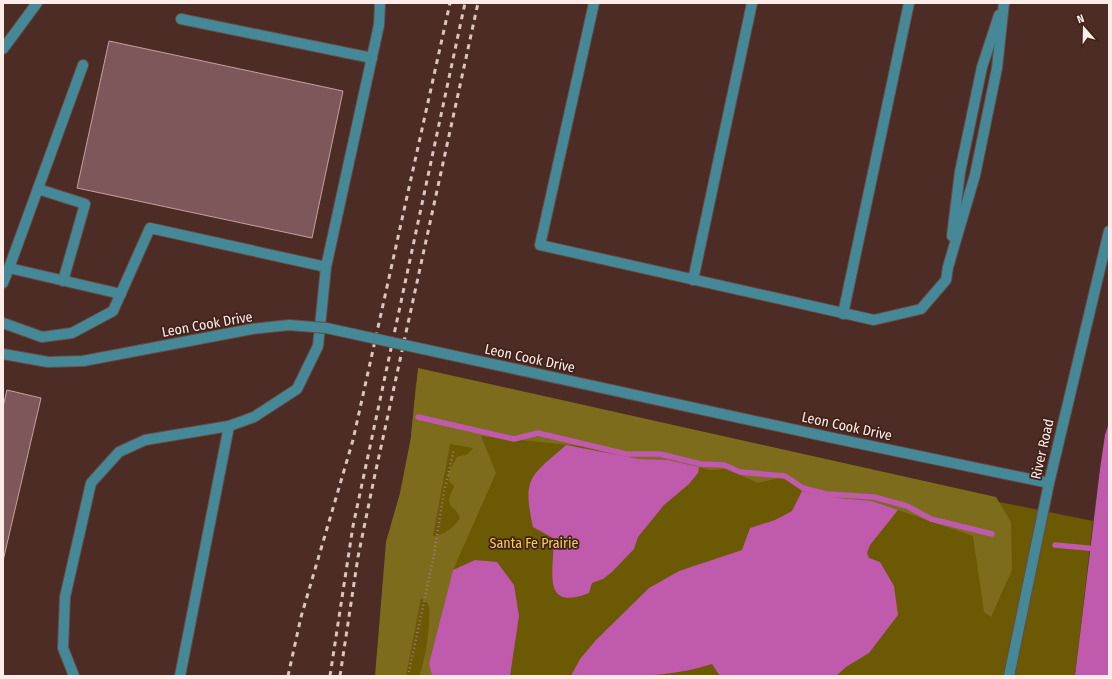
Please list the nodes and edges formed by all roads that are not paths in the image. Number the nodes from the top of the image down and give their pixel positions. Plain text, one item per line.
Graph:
1 (37, 3) edge
2 (380, 3) edge
3 (594, 3) edge
4 (752, 3) edge
5 (909, 3) edge
6 (1003, 3) edge
7 (181, 19) dead end
8 (3, 49) edge
9 (372, 58) junction
10 (83, 65) dead end
11 (38, 189) junction
12 (1109, 231) edge
13 (326, 267) junction
14 (948, 267) junction
15 (9, 268) junction
16 (693, 280) junction
17 (64, 281) junction
18 (3, 284) edge
19 (121, 294) junction
20 (843, 314) junction
21 (3, 324) edge
22 (3, 354) edge
23 (229, 426) junction
24 (1049, 483) junction
25 (74, 676) edge
26 (180, 676) edge
27 (1009, 676) edge

1 - 8 street
2 - 9 street
3 - 16 street
4 - 16 street
5 - 20 street
6 - 14 street
6 - 14 street
7 - 9 street
9 - 13 street
10 - 11 street
11 - 15 street
11 - 17 street
12 - 24 street, River Road
13 - 19 street
13 - 23 street
14 - 20 street
15 - 17 street
15 - 18 street
16 - 20 street
17 - 19 street
19 - 21 street
22 - 24 street, Leon Cook Drive, bridge
23 - 25 street
23 - 26 street
24 - 27 street, River Road

